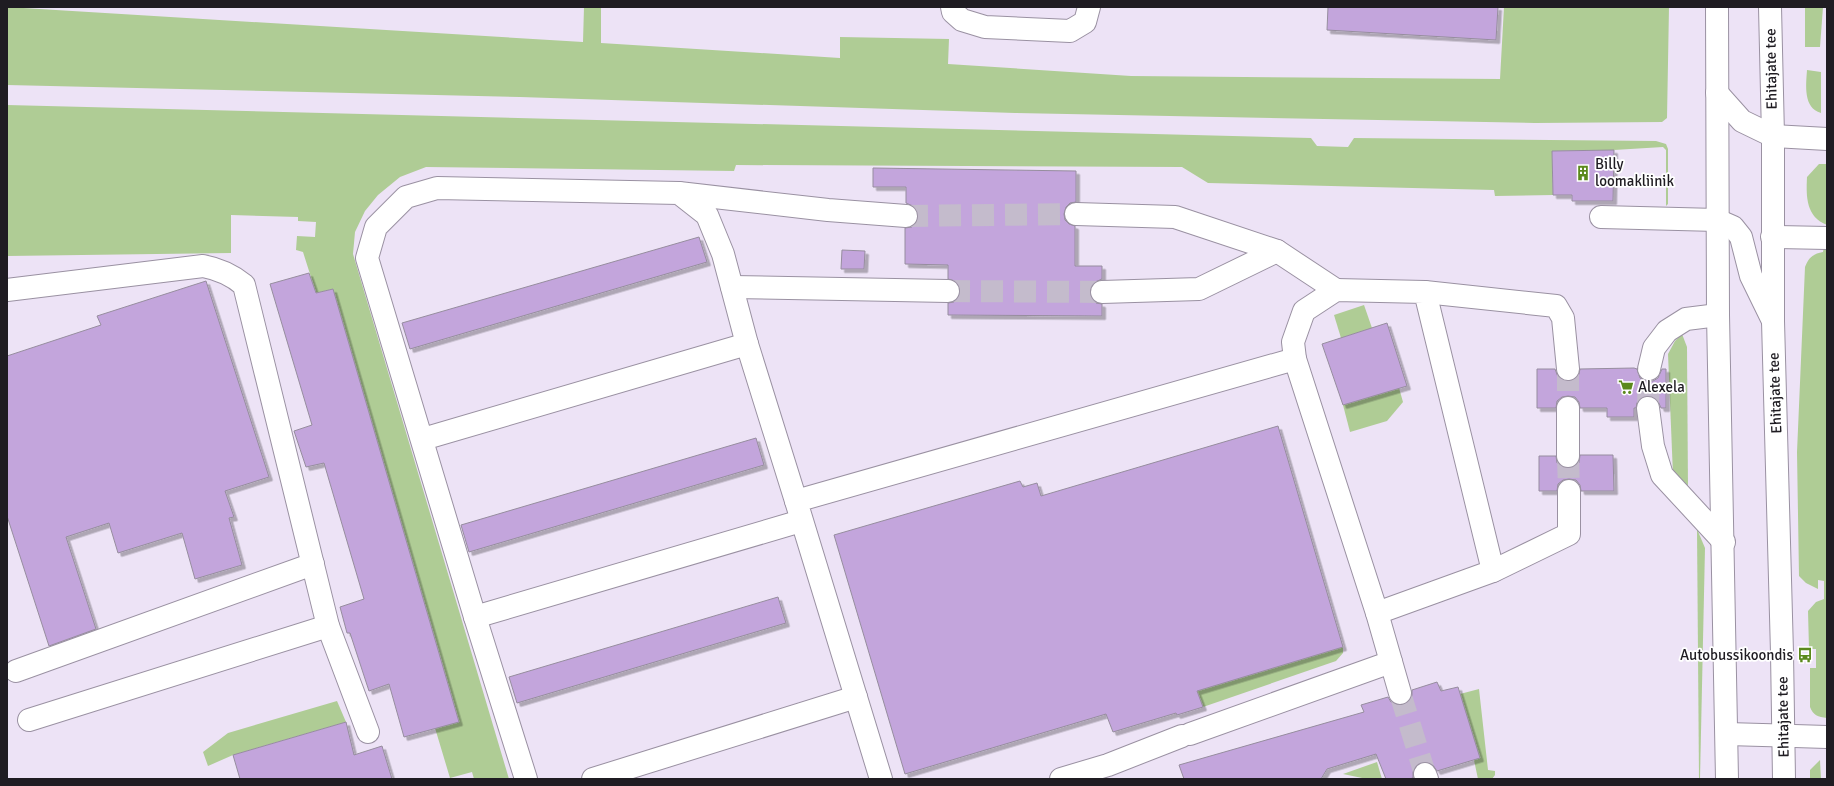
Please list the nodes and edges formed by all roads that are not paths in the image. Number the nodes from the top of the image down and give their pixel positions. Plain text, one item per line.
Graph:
1 (952, 7) edge
2 (1089, 7) edge
3 (1716, 7) edge
4 (1770, 7) edge
5 (1717, 93) junction
6 (1773, 136) junction
7 (1827, 139) edge
8 (679, 192) junction
9 (1076, 214) tunnel mouth
10 (906, 216) tunnel mouth
11 (1601, 217) dead end
12 (1717, 220) junction
13 (1772, 237) junction
14 (1827, 238) edge
15 (1277, 250) junction
16 (732, 287) junction
17 (7, 290) edge
18 (1336, 290) junction
19 (948, 291) tunnel mouth
20 (1102, 292) tunnel mouth
21 (1425, 292) junction
22 (1718, 315) junction
23 (1773, 321) junction
24 (747, 344) junction
25 (1295, 359) junction
26 (1568, 369) tunnel mouth
27 (1649, 369) tunnel mouth
28 (1568, 408) tunnel mouth
29 (1648, 408) tunnel mouth
30 (422, 439) junction
31 (1568, 456) tunnel mouth
32 (1569, 491) tunnel mouth
33 (798, 511) junction
34 (1724, 542) junction
35 (312, 564) junction
36 (1493, 571) junction
37 (1377, 613) junction
38 (475, 617) junction
39 (328, 626) junction
40 (1391, 662) junction
41 (16, 671) dead end
42 (1400, 693) tunnel mouth
43 (856, 698) junction
44 (29, 720) dead end
45 (368, 732) dead end
46 (1727, 734) junction
47 (1784, 736) junction
48 (1827, 737) edge
49 (526, 779) edge
50 (593, 779) edge
51 (881, 779) edge
52 (1061, 779) edge
53 (1727, 779) edge
54 (1784, 779) edge

1 - 2 main road
3 - 5 main road
4 - 6 main road, Ehitajate tee
5 - 6 main road
5 - 12 main road
6 - 7 main road
6 - 13 main road, Ehitajate tee
8 - 10 main road
8 - 16 main road
8 - 30 main road
9 - 15 main road
11 - 12 main road
12 - 22 main road
12 - 23 main road
13 - 14 main road
13 - 23 main road, Ehitajate tee
15 - 18 main road
15 - 20 main road
16 - 19 main road
16 - 24 main road
17 - 35 main road
18 - 21 main road
18 - 25 main road
21 - 26 main road
21 - 36 main road
22 - 27 main road
22 - 34 main road
23 - 47 main road, Ehitajate tee
24 - 30 main road
24 - 33 main road
25 - 33 main road
25 - 37 main road
28 - 31 main road
29 - 34 main road
30 - 38 main road
32 - 36 main road
33 - 38 main road
33 - 43 main road
34 - 46 main road
35 - 39 main road
35 - 41 main road
36 - 37 main road
37 - 40 main road
38 - 49 main road
39 - 44 main road
39 - 45 main road
40 - 42 main road
40 - 52 main road
43 - 50 main road
43 - 51 main road
46 - 47 main road
46 - 53 main road
47 - 48 main road
47 - 54 main road, Ehitajate tee

